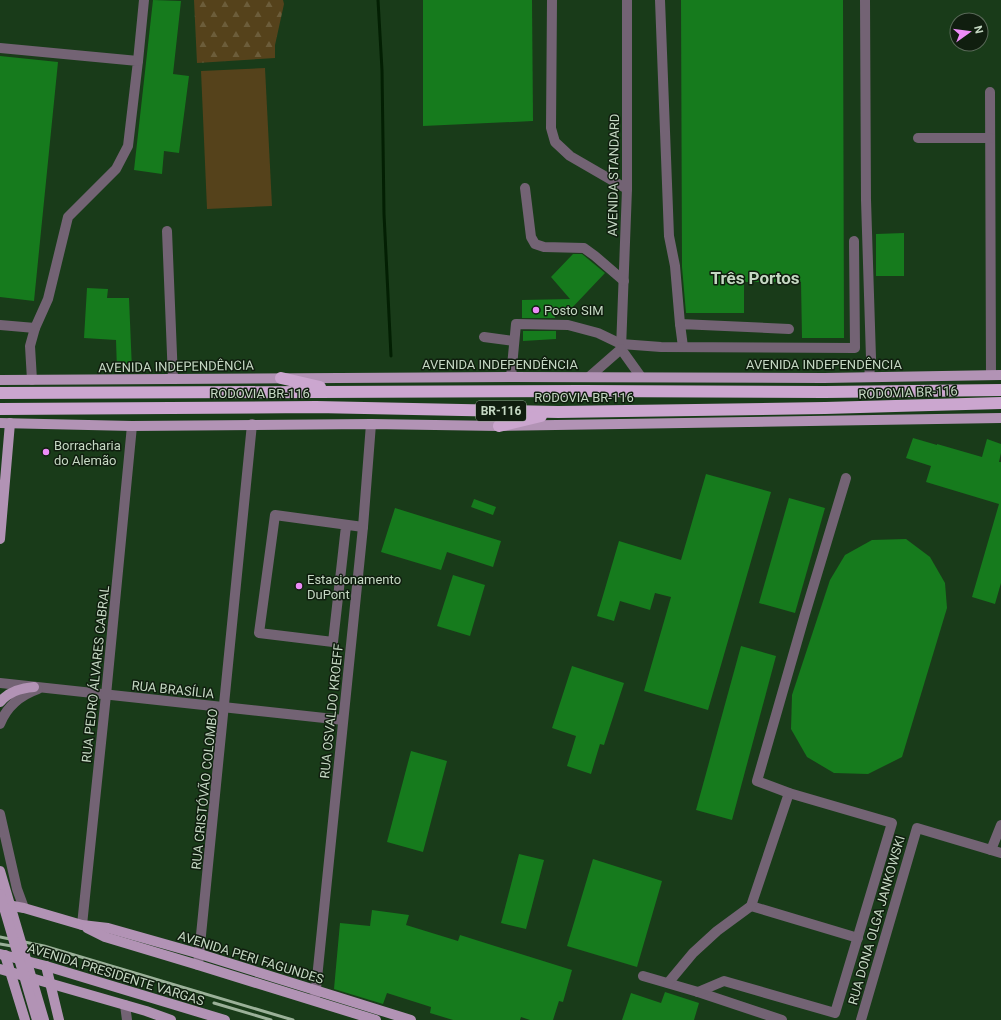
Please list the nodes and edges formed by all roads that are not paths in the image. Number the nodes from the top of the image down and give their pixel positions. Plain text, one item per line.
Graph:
1 (144, 0) edge
2 (552, 0) edge
3 (627, 0) edge
4 (660, 0) edge
5 (865, 0) edge
6 (0, 48) edge
7 (138, 61) junction
8 (990, 92) dead end
9 (918, 138) dead end
10 (990, 138) junction
11 (525, 188) dead end
12 (627, 189) junction
13 (167, 231) dead end
14 (854, 241) dead end
15 (624, 281) junction
16 (680, 324) junction
17 (0, 325) edge
18 (35, 328) junction
19 (789, 329) dead end
20 (484, 337) dead end
21 (514, 341) junction
22 (621, 347) junction
23 (683, 347) junction
24 (996, 375) edge
25 (511, 377) junction
26 (589, 377) junction
27 (641, 377) junction
28 (869, 377) junction
29 (281, 378) junction
30 (173, 379) junction
31 (0, 380) edge
32 (32, 380) junction
33 (1001, 390) edge
34 (339, 392) junction
35 (0, 393) edge
36 (1001, 403) edge
37 (0, 409) edge
38 (558, 412) junction
39 (1001, 418) edge
40 (5, 423) edge
41 (252, 424) junction
42 (370, 424) junction
43 (132, 426) junction
44 (499, 426) junction
45 (3, 470) edge
46 (846, 478) dead end
47 (346, 526) junction
48 (363, 527) junction
49 (0, 539) edge
50 (0, 683) edge
51 (38, 687) junction
52 (106, 695) junction
53 (0, 702) edge
54 (225, 708) junction
55 (343, 720) junction
56 (0, 724) edge
57 (790, 793) junction
58 (0, 814) edge
59 (1001, 825) edge
60 (996, 851) edge
61 (0, 871) edge
62 (0, 894) edge
63 (0, 904) edge
64 (751, 906) junction
65 (24, 908) junction
66 (82, 925) junction
67 (858, 938) junction
68 (2, 954) edge
69 (199, 959) junction
70 (46, 966) junction
71 (4, 970) edge
72 (643, 976) dead end
73 (50, 983) junction
74 (668, 983) junction
75 (698, 992) junction
76 (315, 995) junction
77 (125, 1005) junction
78 (206, 1017) edge
79 (25, 1020) edge
80 (37, 1020) edge
81 (44, 1020) edge
82 (59, 1020) edge
83 (127, 1020) edge
84 (172, 1020) edge
85 (225, 1020) edge
86 (376, 1020) edge
87 (411, 1020) edge
88 (782, 1020) edge
89 (861, 1020) edge

1 - 7 street
2 - 12 street
3 - 12 street, AVENIDA STANDARD
4 - 16 street
5 - 28 street
6 - 7 street
7 - 18 street
8 - 10 street
9 - 10 street
10 - 24 street
11 - 15 street
12 - 15 street, AVENIDA STANDARD
13 - 30 street
14 - 23 street
15 - 22 street, AVENIDA STANDARD
16 - 19 street
16 - 23 street
17 - 18 street
18 - 32 street
20 - 21 street
21 - 22 street
21 - 25 street
22 - 23 street
22 - 26 street
22 - 27 street
24 - 28 main road, AVENIDA INDEPENDÊNCIA
25 - 26 main road, AVENIDA INDEPENDÊNCIA
25 - 29 main road, AVENIDA INDEPENDÊNCIA
26 - 27 main road, AVENIDA INDEPENDÊNCIA
27 - 28 main road, AVENIDA INDEPENDÊNCIA
29 - 30 main road, AVENIDA INDEPENDÊNCIA
29 - 34 highway
30 - 32 main road, AVENIDA INDEPENDÊNCIA
31 - 32 main road, AVENIDA INDEPENDÊNCIA
33 - 34 highway, RODOVIA BR-116 / BR-116
34 - 35 highway, RODOVIA BR-116 / BR-116
36 - 38 highway, RODOVIA BR-116 / BR-116
37 - 38 highway, RODOVIA BR-116 / BR-116
38 - 44 highway
39 - 44 main road, RODOVIA BR-116
40 - 43 main road, RODOVIA BR-116
40 - 45 main road
41 - 42 main road, RODOVIA BR-116
41 - 43 main road, RODOVIA BR-116
41 - 54 street, RUA CRISTÓVÃO COLOMBO
42 - 44 main road, RODOVIA BR-116
42 - 48 street, RUA OSVALDO KROEFF
43 - 52 street, RUA PEDRO ÁLVARES CABRAL
45 - 49 main road
46 - 57 street
47 - 47 street
47 - 48 street
48 - 55 street, RUA OSVALDO KROEFF
50 - 51 street, RUA BRASÍLIA
51 - 52 street, RUA BRASÍLIA
51 - 53 main road
51 - 56 street
52 - 54 street, RUA BRASÍLIA
52 - 66 street, RUA PEDRO ÁLVARES CABRAL
54 - 55 street, RUA BRASÍLIA
54 - 69 street, RUA CRISTÓVÃO COLOMBO
55 - 76 street, RUA OSVALDO KROEFF
57 - 64 street
57 - 67 street
58 - 65 street
59 - 60 street
60 - 89 street, RUA DONA OLGA JANKOWSKI
61 - 81 main road, bridge
62 - 80 main road, bridge
63 - 65 main road, AVENIDA PERI FAGUNDES
64 - 67 street
64 - 74 street
65 - 66 main road, AVENIDA PERI FAGUNDES
66 - 69 main road, AVENIDA PERI FAGUNDES
67 - 75 street
68 - 70 main road, AVENIDA PRESIDENTE VARGAS
68 - 71 main road
69 - 76 main road, AVENIDA PERI FAGUNDES
70 - 73 main road
70 - 78 main road, AVENIDA PRESIDENTE VARGAS
71 - 73 main road, AVENIDA PRESIDENTE VARGAS
71 - 79 main road
72 - 74 street
73 - 77 main road, AVENIDA PRESIDENTE VARGAS
73 - 82 main road
74 - 75 street
75 - 88 street
76 - 86 main road, AVENIDA PERI FAGUNDES
76 - 87 main road, AVENIDA PERI FAGUNDES
77 - 83 street
77 - 84 main road, AVENIDA PRESIDENTE VARGAS
78 - 85 main road, AVENIDA PRESIDENTE VARGAS

